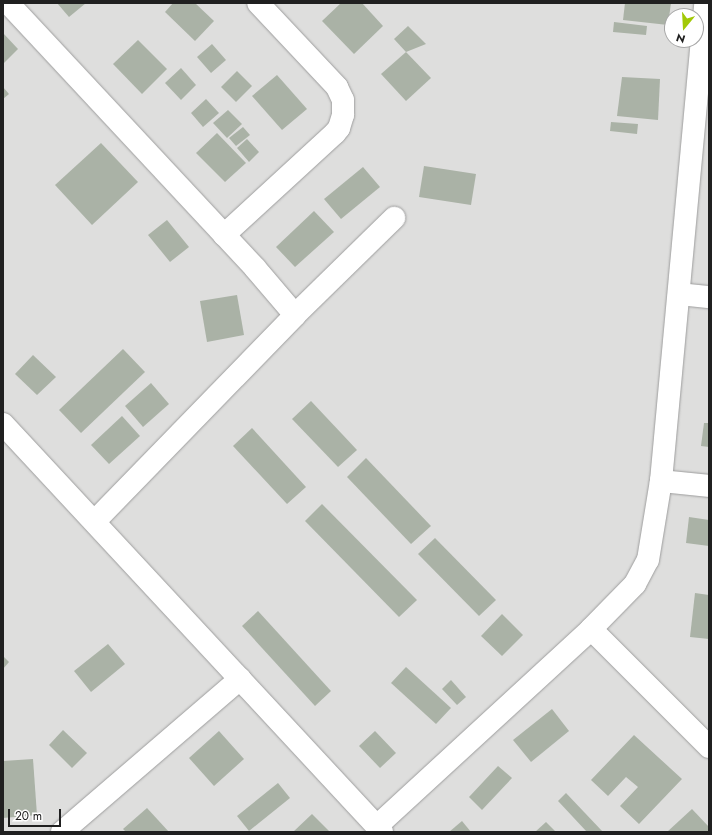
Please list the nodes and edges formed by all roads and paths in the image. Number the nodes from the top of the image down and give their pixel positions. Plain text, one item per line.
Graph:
1 (8, 3) edge
2 (258, 3) edge
3 (705, 3) edge
4 (702, 122) edge
5 (394, 218) dead end
6 (224, 235) junction
7 (679, 294) junction
8 (709, 297) edge
9 (295, 315) junction
10 (3, 424) edge
11 (661, 481) junction
12 (709, 486) edge
13 (95, 521) junction
14 (591, 629) junction
15 (240, 679) junction
16 (709, 747) edge
17 (379, 829) edge
18 (62, 832) edge

1 - 6 street
2 - 6 street
3 - 4 street
4 - 7 street
5 - 9 street
6 - 9 street
7 - 8 street
7 - 11 street
9 - 13 street
10 - 13 street
11 - 12 street
11 - 14 street
13 - 15 street
14 - 16 street
14 - 17 street
15 - 17 street
15 - 18 street

